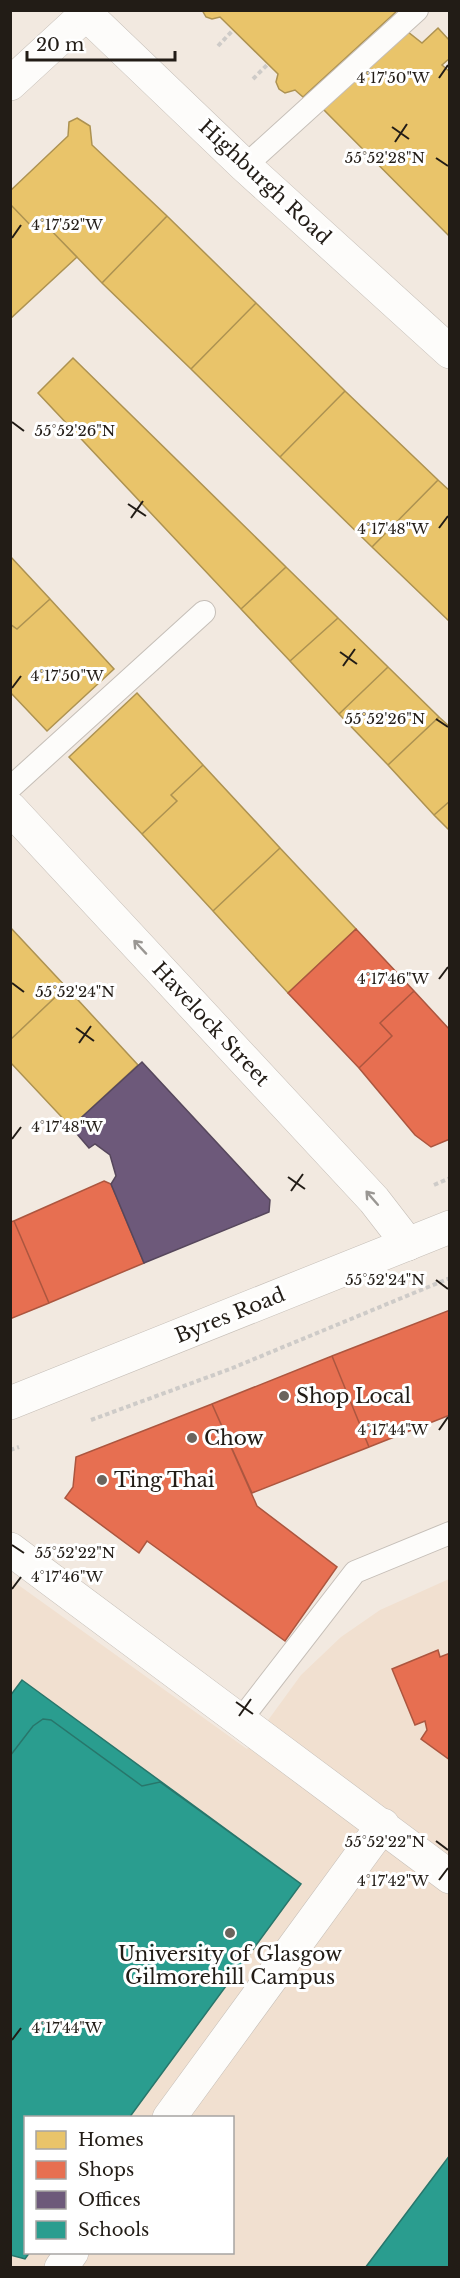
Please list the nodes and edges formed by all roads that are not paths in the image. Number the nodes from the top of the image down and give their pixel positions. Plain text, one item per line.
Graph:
1 (417, 10) edge
2 (84, 12) edge
3 (10, 84) edge
4 (245, 166) junction
5 (450, 352) edge
6 (204, 612) dead end
7 (10, 788) edge
8 (10, 808) edge
9 (450, 1227) edge
10 (408, 1244) junction
11 (10, 1403) edge
12 (450, 1533) edge
13 (10, 1549) edge
14 (239, 1722) junction
15 (383, 1825) junction
16 (449, 1876) edge
17 (170, 2116) edge
18 (71, 2254) edge
19 (61, 2268) edge

1 - 4 lane
2 - 3 street
2 - 4 street, Highburgh Road
4 - 5 street, Highburgh Road
6 - 7 lane
10 -> 8 street, Havelock Street
9 - 10 street, Byres Road
10 - 11 street, Byres Road
12 - 14 lane
13 - 14 street
14 - 15 street
15 - 16 street
15 - 17 street
18 - 19 street

